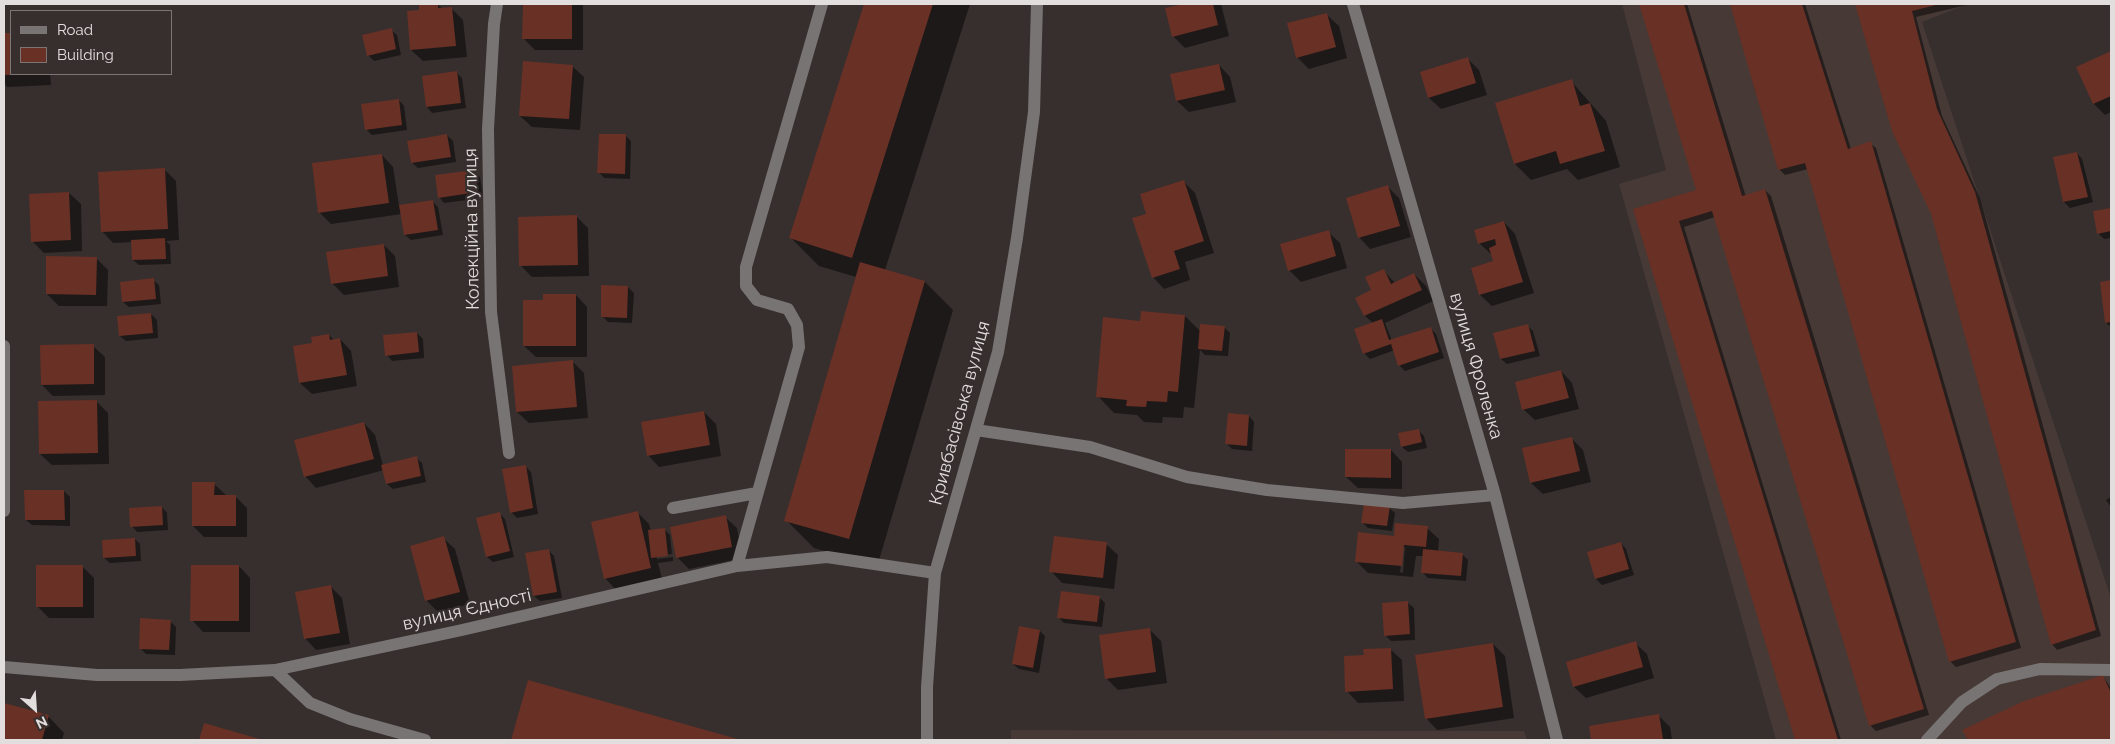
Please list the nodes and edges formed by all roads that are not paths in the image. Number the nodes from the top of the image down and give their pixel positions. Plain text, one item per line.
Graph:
1 (498, 4) edge
2 (822, 4) edge
3 (1037, 4) edge
4 (1353, 4) edge
5 (4, 346) edge
6 (976, 430) junction
7 (509, 453) dead end
8 (757, 493) junction
9 (1495, 496) junction
10 (673, 508) dead end
11 (4, 511) edge
12 (737, 566) junction
13 (935, 573) junction
14 (4, 667) edge
15 (275, 670) junction
16 (2111, 670) edge
17 (425, 740) edge
18 (927, 740) edge
19 (1557, 740) edge
20 (1927, 740) edge

1 - 7 street, Колекційна вулиця
2 - 8 street
3 - 6 street, Кривбасівська вулиця
4 - 9 street, вулиця Фроленка
5 - 11 street
6 - 9 street
6 - 13 street, Кривбасівська вулиця
8 - 10 street
8 - 12 street
9 - 19 street, вулиця Фроленка
12 - 13 street, вулиця Єдності
12 - 15 street, вулиця Єдності
13 - 18 street, Кривбасівська вулиця
14 - 15 street, вулиця Єдності
15 - 17 street
16 - 20 street

